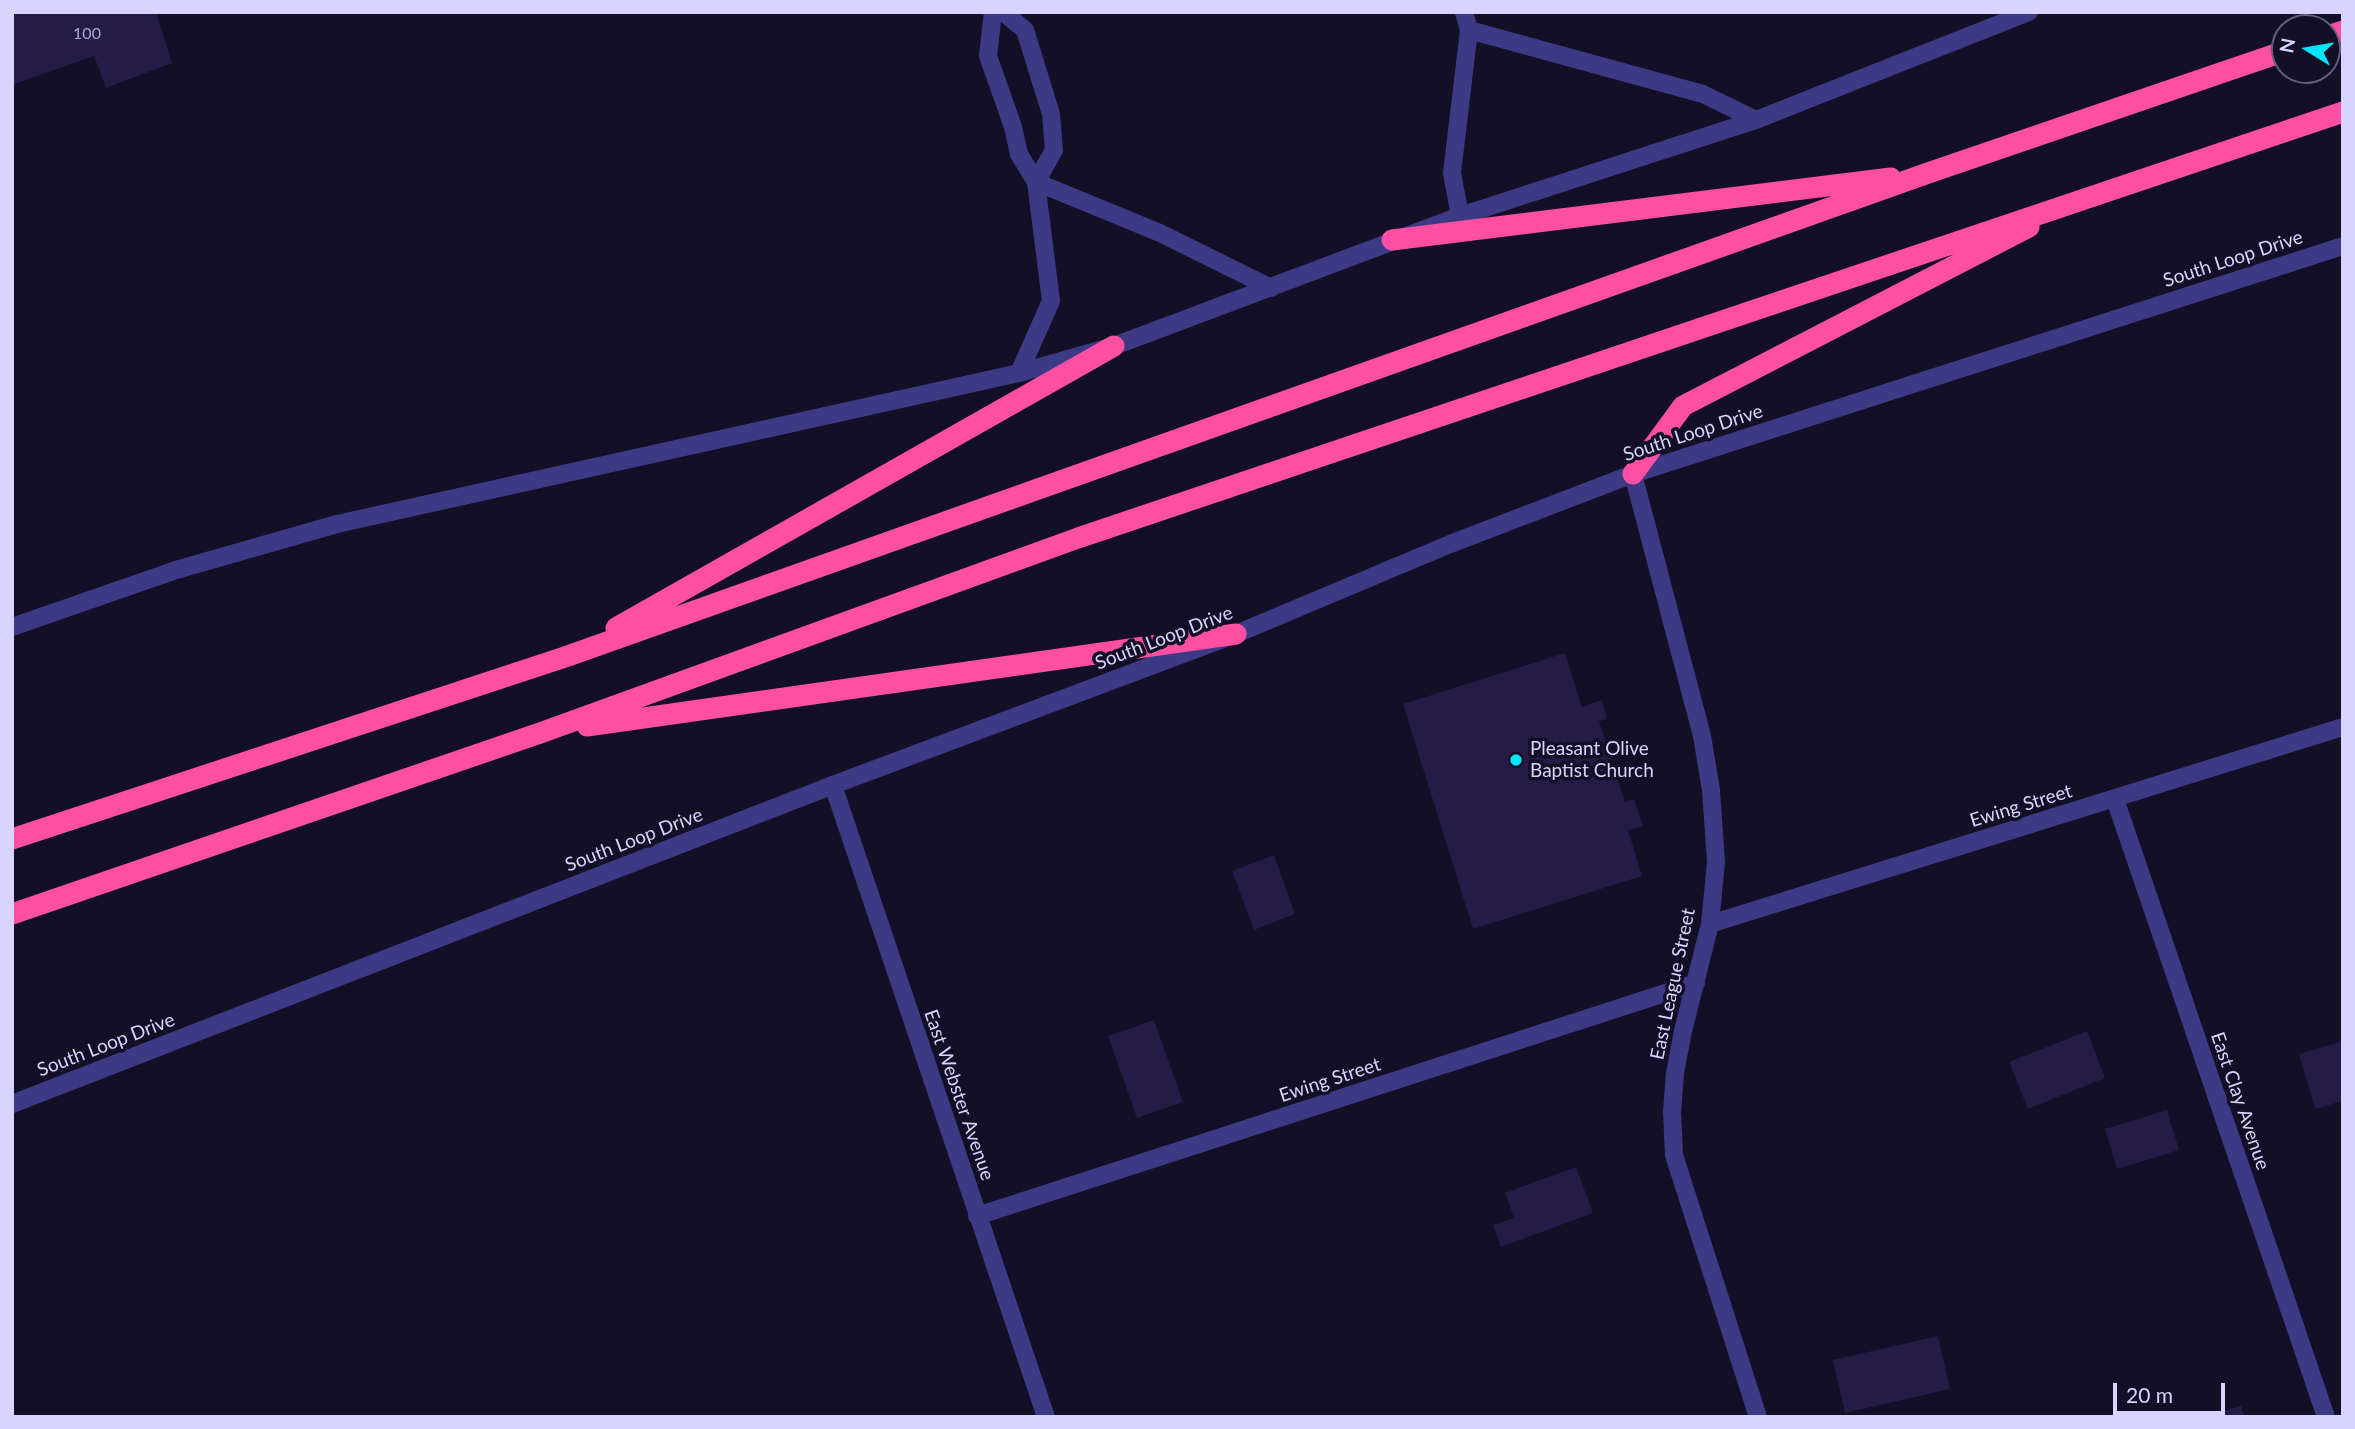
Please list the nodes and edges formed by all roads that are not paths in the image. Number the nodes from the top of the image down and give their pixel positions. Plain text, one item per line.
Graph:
1 (993, 12) edge
2 (1003, 12) edge
3 (1464, 12) edge
4 (2029, 12) edge
5 (1469, 30) junction
6 (2271, 56) edge
7 (2343, 112) edge
8 (1756, 120) junction
9 (1931, 172) junction
10 (1035, 182) junction
11 (2093, 195) junction
12 (1460, 216) junction
13 (1392, 240) junction
14 (2343, 246) edge
15 (1271, 288) junction
16 (1114, 346) junction
17 (1019, 373) junction
18 (1633, 474) junction
19 (12, 627) edge
20 (1236, 634) junction
21 (565, 657) junction
22 (2343, 727) edge
23 (543, 732) junction
24 (833, 785) junction
25 (2115, 799) junction
26 (12, 839) edge
27 (12, 914) edge
28 (1710, 924) junction
29 (1696, 984) junction
30 (12, 1104) edge
31 (977, 1216) junction
32 (1046, 1417) edge
33 (1758, 1417) edge
34 (2326, 1417) edge

1 - 10 street
2 - 10 street
3 - 5 street
4 - 8 street
5 - 8 street
5 - 12 street
6 - 9 highway
7 - 11 highway
8 - 12 street
9 - 13 highway
9 - 21 highway
10 - 15 street
10 - 17 street
11 - 18 highway
11 - 23 highway
12 - 13 street
13 - 15 street
14 - 18 street, South Loop Drive
15 - 16 street
16 - 17 street
16 - 21 highway
17 - 19 street
18 - 20 street, South Loop Drive
18 - 28 street, East League Street
20 - 23 highway
20 - 24 street, South Loop Drive
21 - 26 highway
22 - 25 street, Ewing Street
23 - 27 highway
24 - 30 street, South Loop Drive
24 - 31 street, East Webster Avenue
25 - 28 street, Ewing Street
25 - 34 street, East Clay Avenue
28 - 29 street, East League Street
29 - 31 street, Ewing Street
29 - 33 street, East League Street
31 - 32 street, East Webster Avenue

